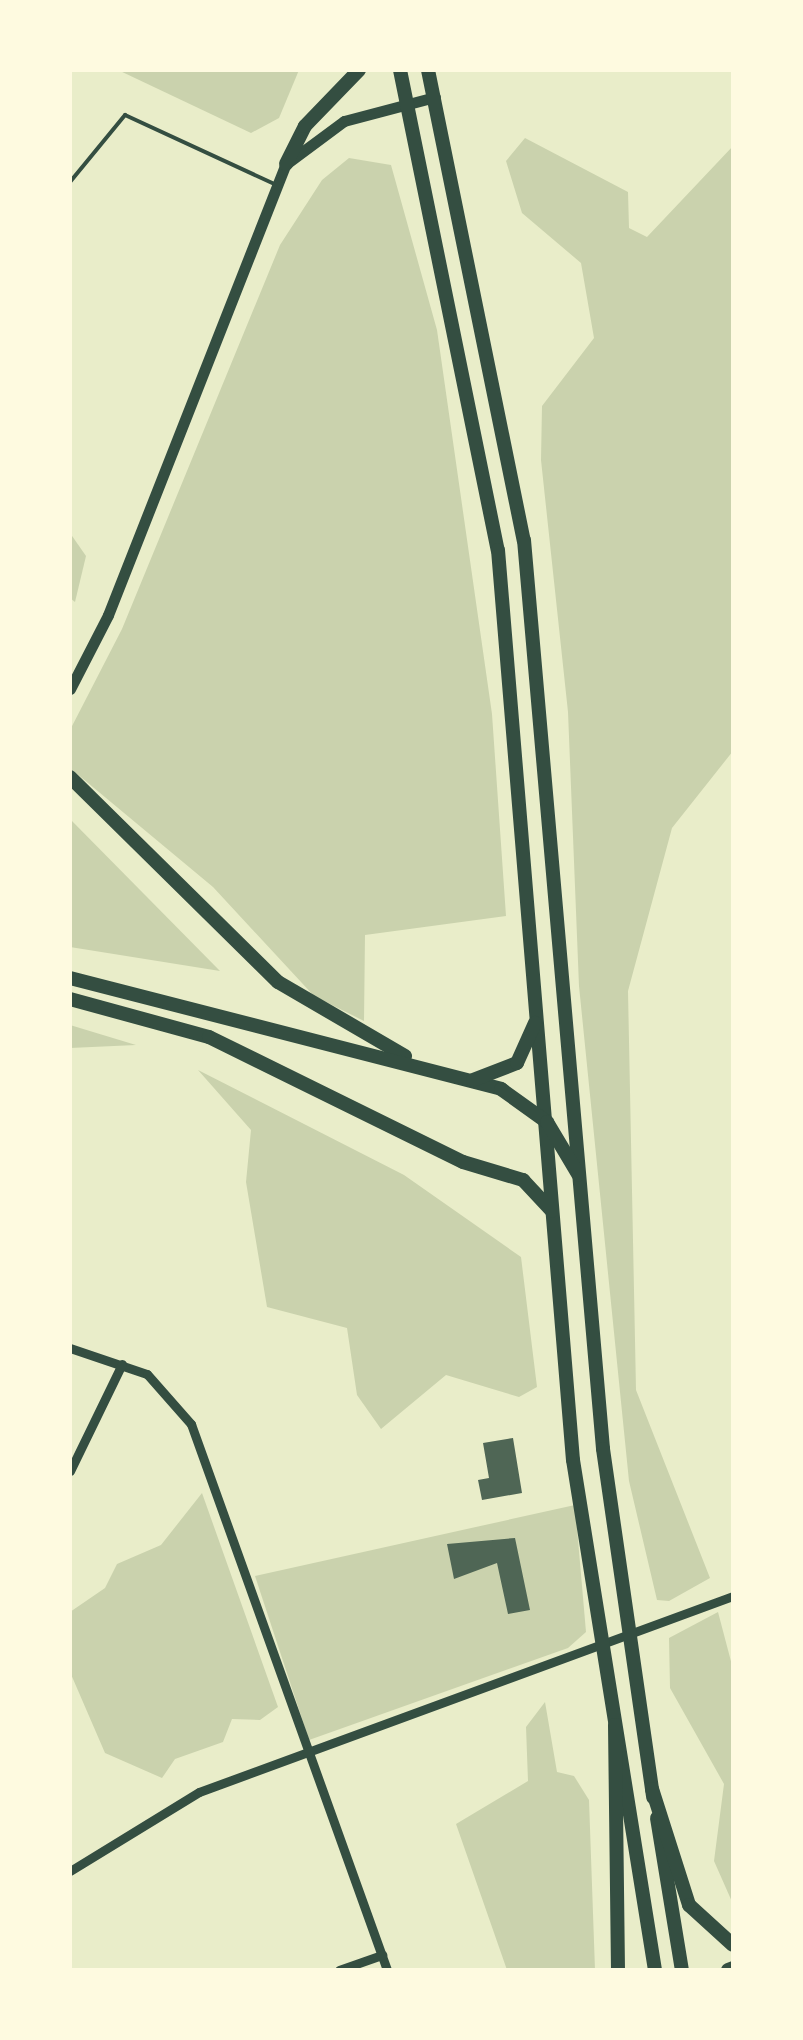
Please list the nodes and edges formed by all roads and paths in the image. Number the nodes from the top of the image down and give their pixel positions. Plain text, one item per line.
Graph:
1 (359, 70) edge
2 (400, 70) edge
3 (428, 70) edge
4 (435, 97) junction
5 (408, 103) junction
6 (286, 164) junction
7 (70, 182) edge
8 (275, 185) junction
9 (70, 689) edge
10 (70, 777) edge
11 (70, 978) edge
12 (70, 998) edge
13 (538, 1013) junction
14 (437, 1072) junction
15 (474, 1080) junction
16 (547, 1122) junction
17 (583, 1184) junction
18 (555, 1216) junction
19 (70, 1348) edge
20 (122, 1364) junction
21 (70, 1471) edge
22 (733, 1596) edge
23 (628, 1634) junction
24 (602, 1644) junction
25 (615, 1725) junction
26 (306, 1752) junction
27 (652, 1789) junction
28 (70, 1871) edge
29 (733, 1945) edge
30 (382, 1955) junction
31 (339, 1970) edge
32 (387, 1970) edge
33 (618, 1970) edge
34 (655, 1970) edge
35 (682, 1970) edge

1 - 6 main road
2 - 5 main road
3 - 4 main road
4 - 5 main road
4 - 17 main road
5 - 6 main road
5 - 13 main road
6 - 8 main road
7 - 8 lane
8 - 9 main road
10 - 14 main road
11 - 14 main road
12 - 18 main road
13 - 15 main road
13 - 16 main road
14 - 15 main road
15 - 16 main road
16 - 17 main road
16 - 18 main road
17 - 23 main road
18 - 24 main road
19 - 20 street
20 - 21 street
20 - 26 street
22 - 23 street
23 - 24 street
23 - 27 main road
24 - 25 main road
24 - 26 street
25 - 33 main road
25 - 34 main road
26 - 28 street
26 - 30 street
27 - 29 main road
27 - 35 main road
30 - 31 street
30 - 32 street

